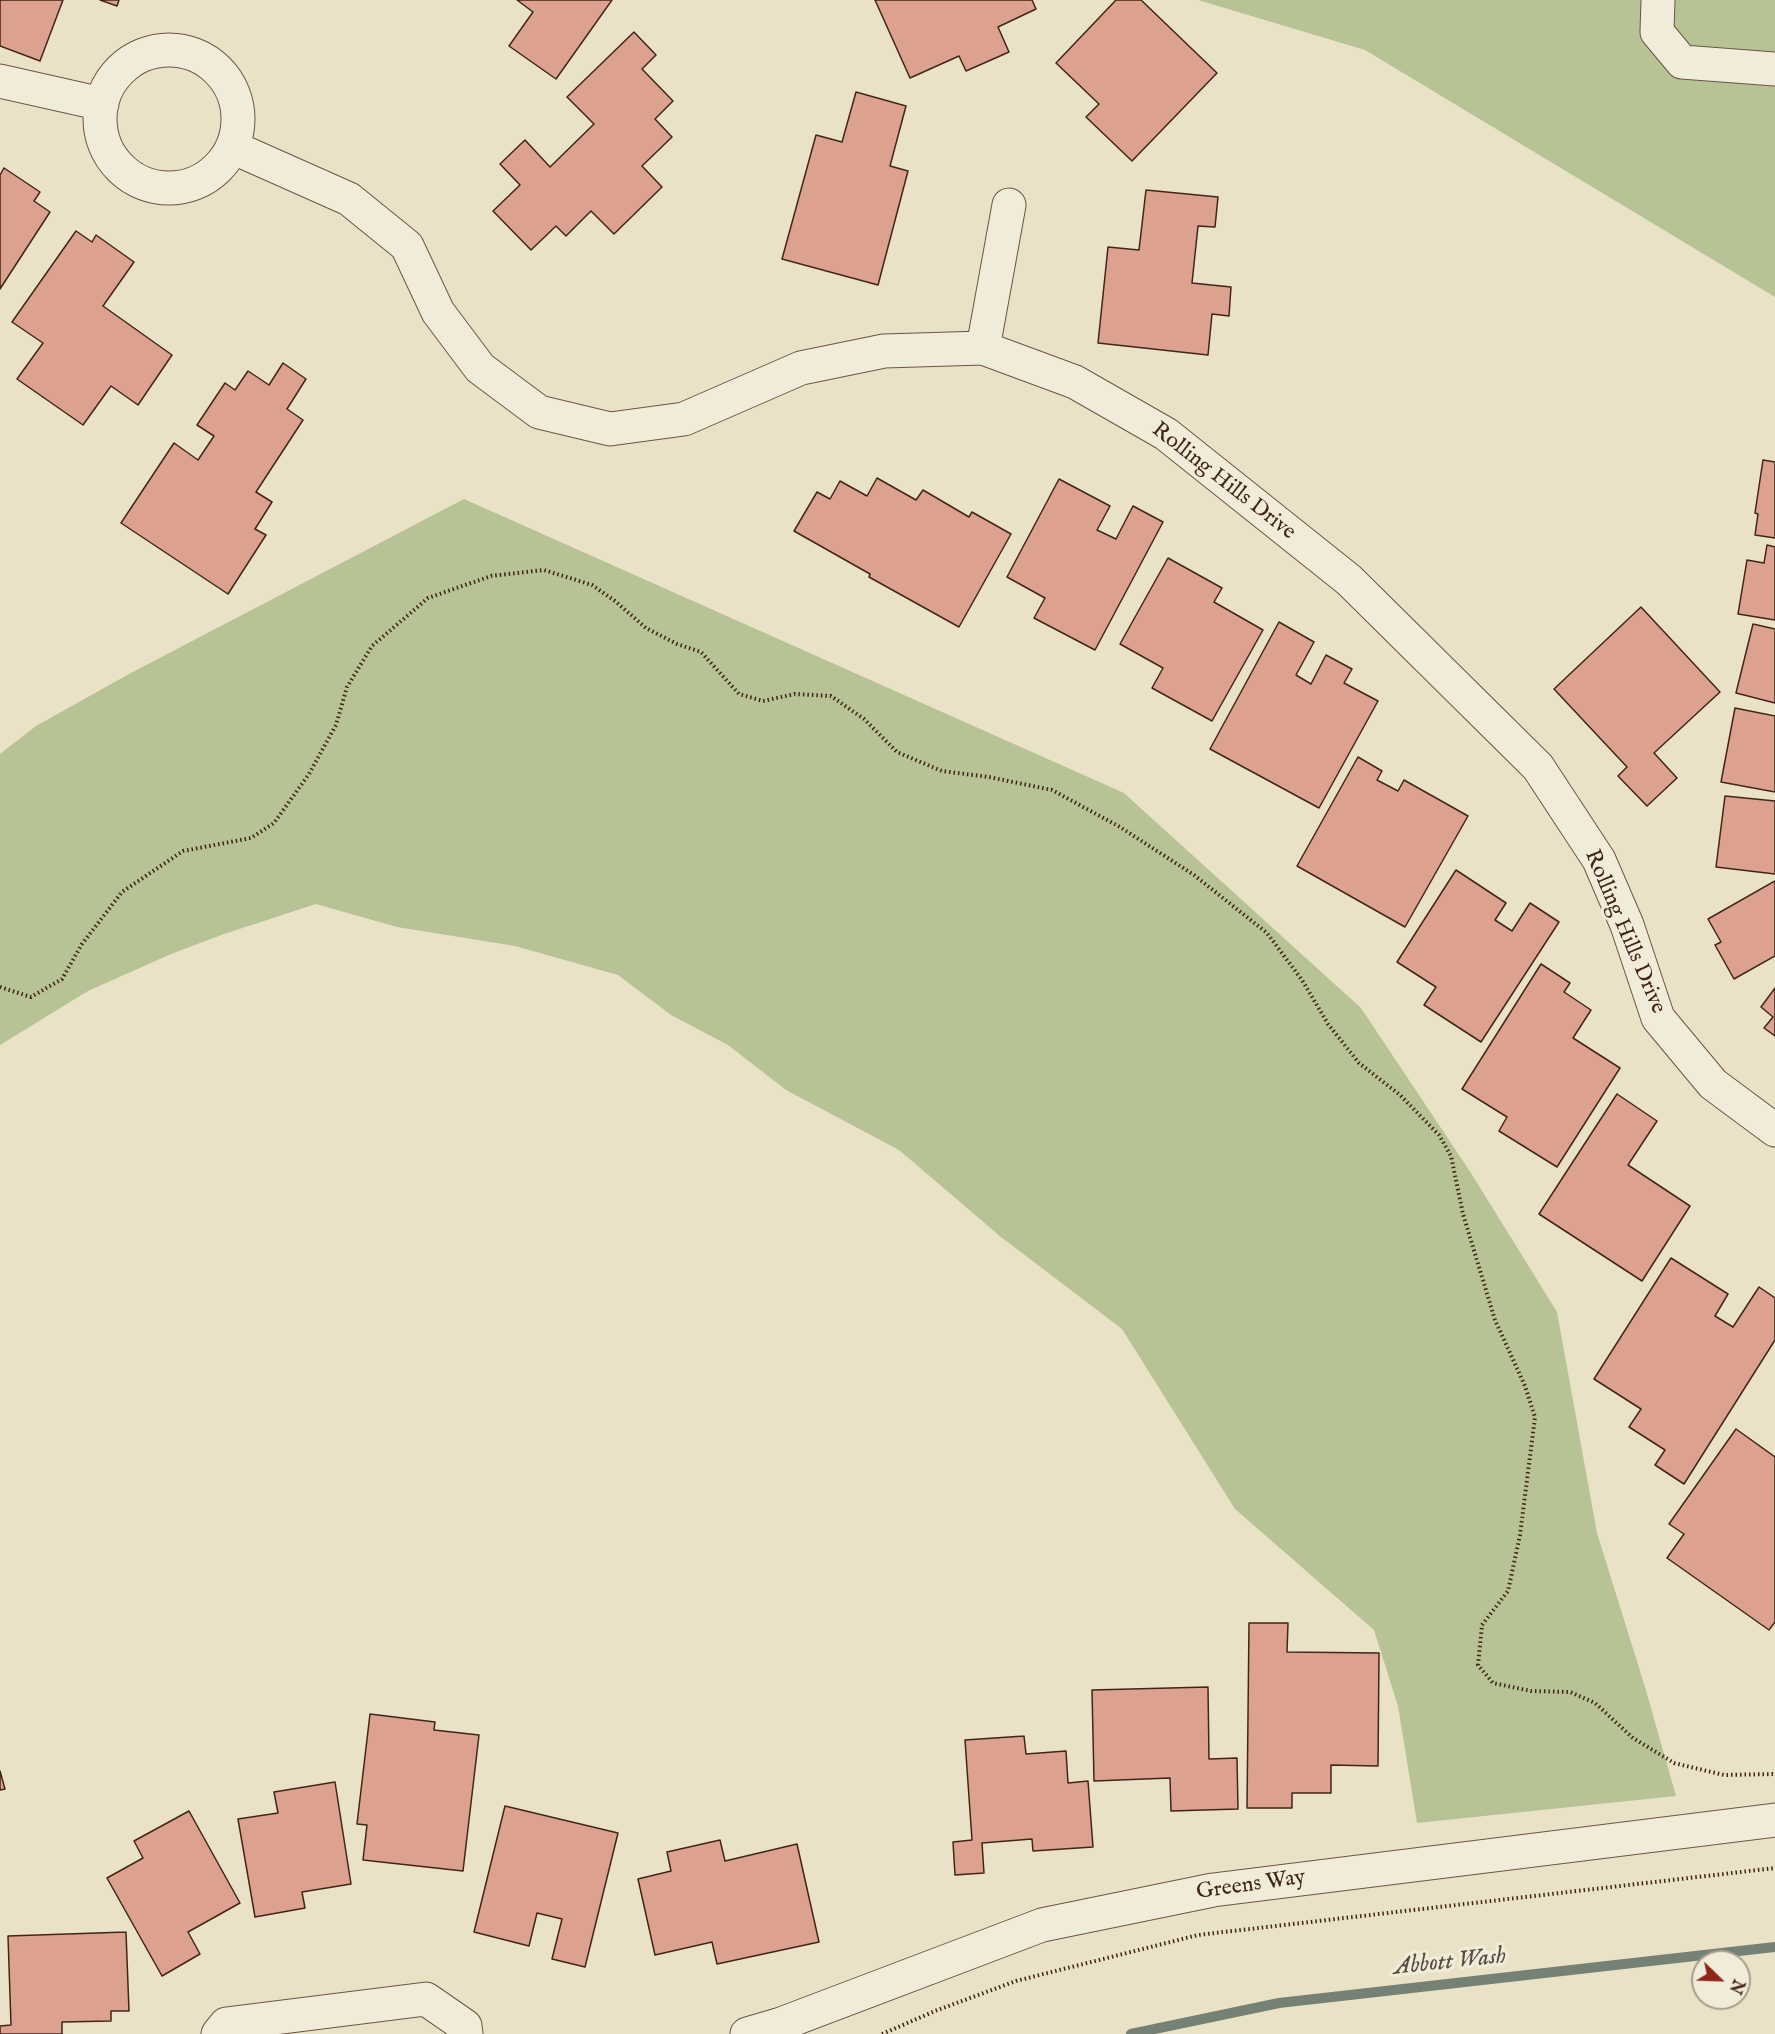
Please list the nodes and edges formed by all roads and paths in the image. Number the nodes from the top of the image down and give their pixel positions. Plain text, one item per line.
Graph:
1 (1658, 0) edge
2 (1775, 69) edge
3 (0, 81) edge
4 (102, 104) junction
5 (232, 147) junction
6 (1009, 205) dead end
7 (983, 348) junction
8 (0, 987) edge
9 (1775, 1130) edge
10 (1775, 1774) edge
11 (1775, 1820) edge
12 (1775, 1868) edge
13 (218, 2034) edge
14 (466, 2034) edge
15 (747, 2034) edge
16 (882, 2034) edge

1 - 2 street
3 - 4 street
4 - 5 street
4 - 5 street
5 - 7 street, Rolling Hills Drive
6 - 7 street
7 - 9 street, Rolling Hills Drive
8 - 10 path
11 - 15 street, Greens Way
12 - 16 path
13 - 14 street

